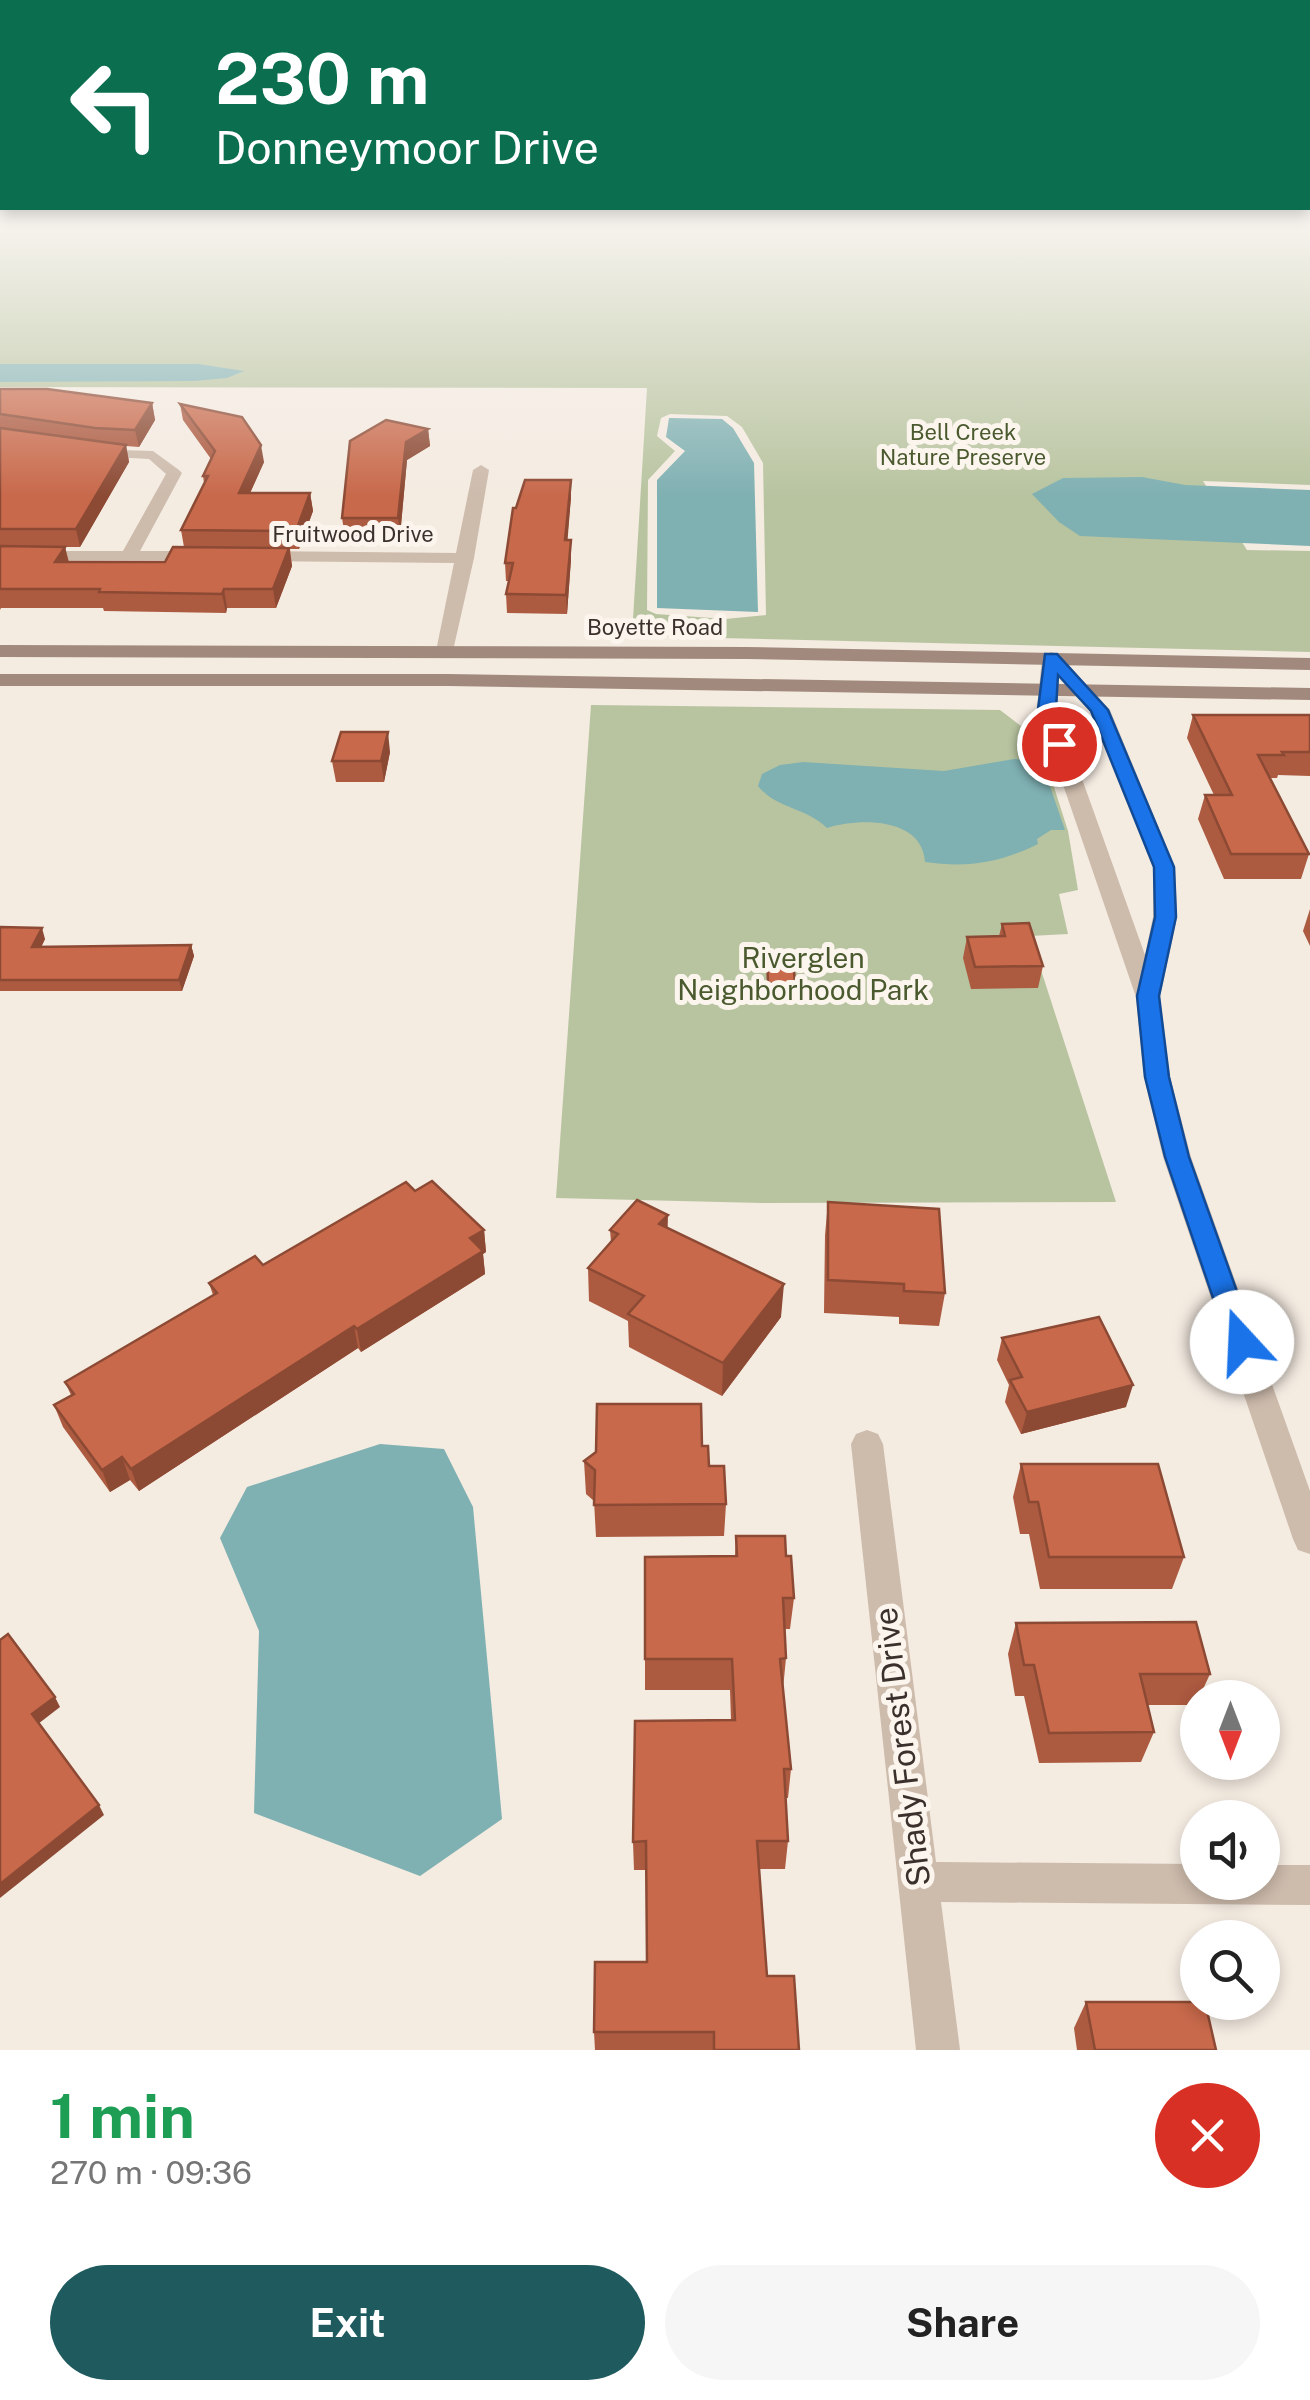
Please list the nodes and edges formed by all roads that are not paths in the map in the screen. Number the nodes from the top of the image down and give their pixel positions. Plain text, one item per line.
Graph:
1 (78, 450) edge
2 (480, 470) dead end
3 (0, 556) edge
4 (128, 556) junction
5 (466, 558) junction
6 (0, 651) edge
7 (445, 651) junction
8 (1051, 658) junction
9 (1310, 664) edge
10 (0, 680) edge
11 (1048, 688) junction
12 (1080, 688) junction
13 (1310, 694) edge
14 (1148, 996) junction
15 (867, 1444) dead end
16 (1310, 1539) edge
17 (917, 1882) junction
18 (1310, 1886) edge
19 (938, 2050) edge

1 - 4 street
2 - 5 street
3 - 4 street, Fruitwood Drive
4 - 5 street, Fruitwood Drive
5 - 7 street
6 - 7 main road, Boyette Road
7 - 8 main road, Boyette Road
8 - 9 main road, Boyette Road
8 - 11 street
8 - 12 street
10 - 11 main road
11 - 12 main road
11 - 14 street
12 - 13 main road
12 - 14 street
14 - 16 street
15 - 17 street, Shady Forest Drive
17 - 18 street
17 - 19 street, Shady Forest Drive

